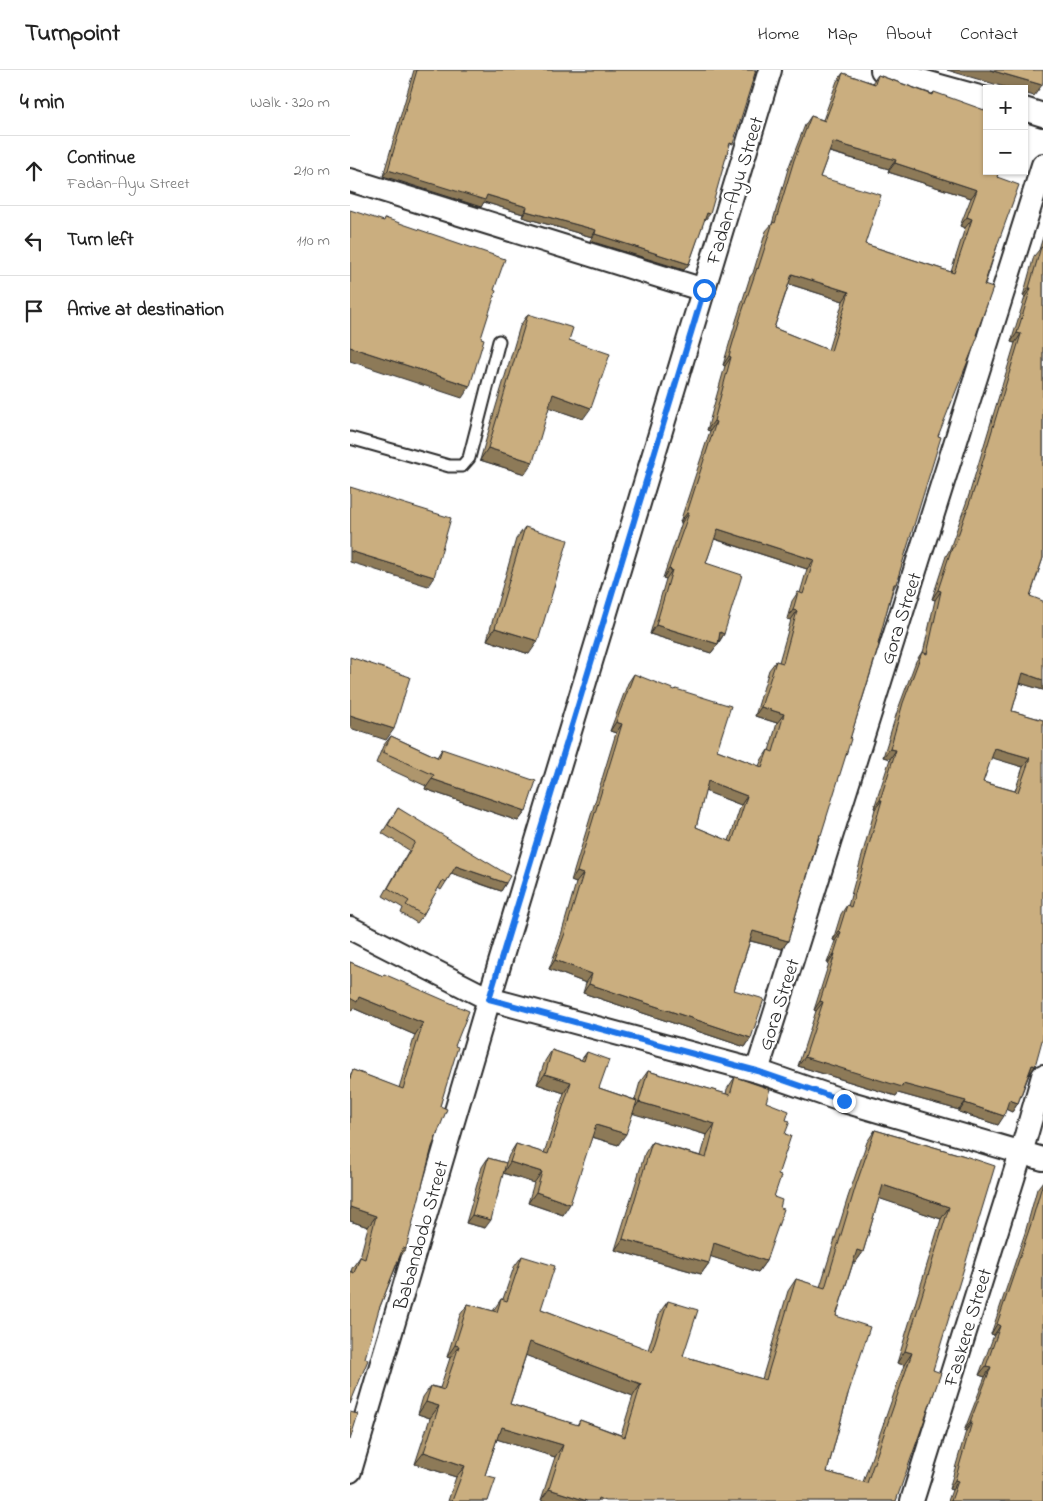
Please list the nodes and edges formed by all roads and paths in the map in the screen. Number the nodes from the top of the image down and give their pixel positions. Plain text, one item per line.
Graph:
1 (770, 70) edge
2 (882, 70) edge
3 (983, 98) edge
4 (1028, 110) edge
5 (1043, 115) edge
6 (1043, 165) edge
7 (350, 180) edge
8 (704, 290) junction
9 (499, 340) dead end
10 (350, 438) edge
11 (350, 928) edge
12 (489, 999) junction
13 (757, 1071) junction
14 (1043, 1076) edge
15 (1021, 1153) junction
16 (1043, 1159) edge
17 (350, 1471) edge
18 (912, 1501) edge

1 - 8 street, Fadan-Ayu Street
2 - 3 street
4 - 5 street
6 - 13 street, Gora Street
7 - 8 street
8 - 12 street, Fadan-Ayu Street
9 - 10 lane
11 - 12 street
12 - 13 street
12 - 17 street, Babandodo Street
13 - 15 street
14 - 15 street, Faskere Street
15 - 16 street
15 - 18 street, Faskere Street

